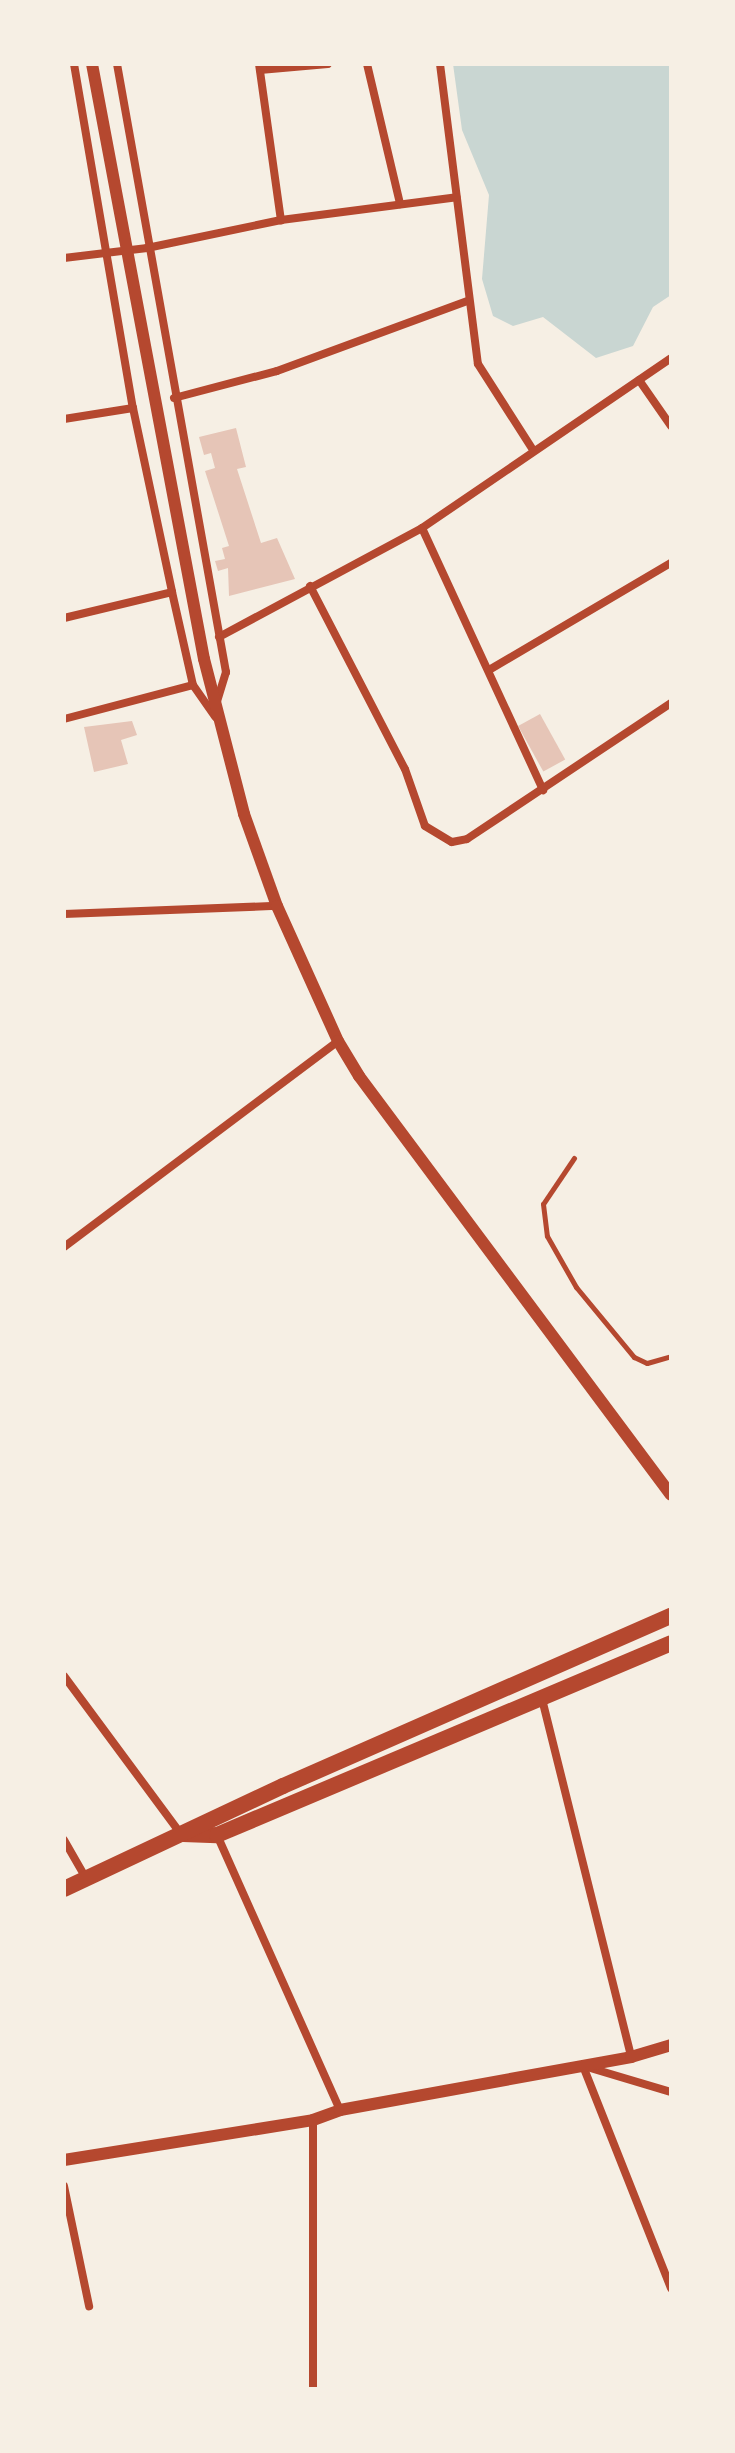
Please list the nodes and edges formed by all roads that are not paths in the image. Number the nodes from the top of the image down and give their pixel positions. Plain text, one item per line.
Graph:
1 (74, 64) edge
2 (92, 64) edge
3 (117, 64) edge
4 (328, 64) edge
5 (367, 64) edge
6 (440, 64) edge
7 (259, 67) edge
8 (457, 197) junction
9 (400, 204) junction
10 (281, 220) junction
11 (147, 248) junction
12 (107, 253) junction
13 (64, 258) edge
14 (467, 301) junction
15 (671, 358) edge
16 (639, 380) junction
17 (174, 398) junction
18 (133, 408) junction
19 (64, 419) edge
20 (671, 426) edge
21 (533, 450) junction
22 (422, 528) junction
23 (671, 563) edge
24 (310, 586) junction
25 (172, 592) junction
26 (64, 618) edge
27 (219, 637) junction
28 (489, 670) junction
29 (193, 685) junction
30 (671, 703) edge
31 (216, 706) junction
32 (64, 719) edge
33 (221, 724) junction
34 (543, 790) junction
35 (277, 906) junction
36 (64, 914) edge
37 (338, 1041) junction
38 (574, 1158) dead end
39 (64, 1247) edge
40 (671, 1356) edge
41 (671, 1495) edge
42 (671, 1616) edge
43 (671, 1643) edge
44 (64, 1676) edge
45 (542, 1699) junction
46 (181, 1834) junction
47 (217, 1835) junction
48 (64, 1840) edge
49 (87, 1880) junction
50 (64, 1889) edge
51 (671, 2045) edge
52 (631, 2057) junction
53 (583, 2066) junction
54 (671, 2092) edge
55 (340, 2110) junction
56 (313, 2120) junction
57 (64, 2160) edge
58 (64, 2186) edge
59 (671, 2288) edge
60 (89, 2306) dead end
61 (313, 2389) edge

1 - 12 street
2 - 31 street
3 - 11 street
4 - 7 street
5 - 9 street
6 - 8 street
7 - 10 street
8 - 9 street
8 - 14 street
9 - 10 street
10 - 11 street
11 - 12 street
11 - 17 street
12 - 13 street
12 - 18 street
14 - 17 street
14 - 21 street
15 - 16 street
16 - 20 street
16 - 21 street
17 - 27 street
18 - 19 street
18 - 25 street
21 - 22 street
22 - 24 street
22 - 28 street
23 - 28 street
24 - 27 street
24 - 34 street
25 - 26 street
25 - 29 street
27 - 31 street
28 - 34 street
29 - 32 street
29 - 33 street
30 - 34 street
31 - 33 street
33 - 35 street
35 - 36 street
35 - 37 street
37 - 39 street
37 - 41 street
38 - 40 lane
42 - 46 main road
43 - 45 main road
44 - 46 street
45 - 47 main road
45 - 52 street
46 - 47 main road
46 - 49 main road
47 - 55 street
48 - 49 street
49 - 50 main road
51 - 52 street
52 - 53 street
53 - 54 street
53 - 55 street
53 - 59 street
55 - 56 street
56 - 57 street
56 - 61 street
58 - 60 street

